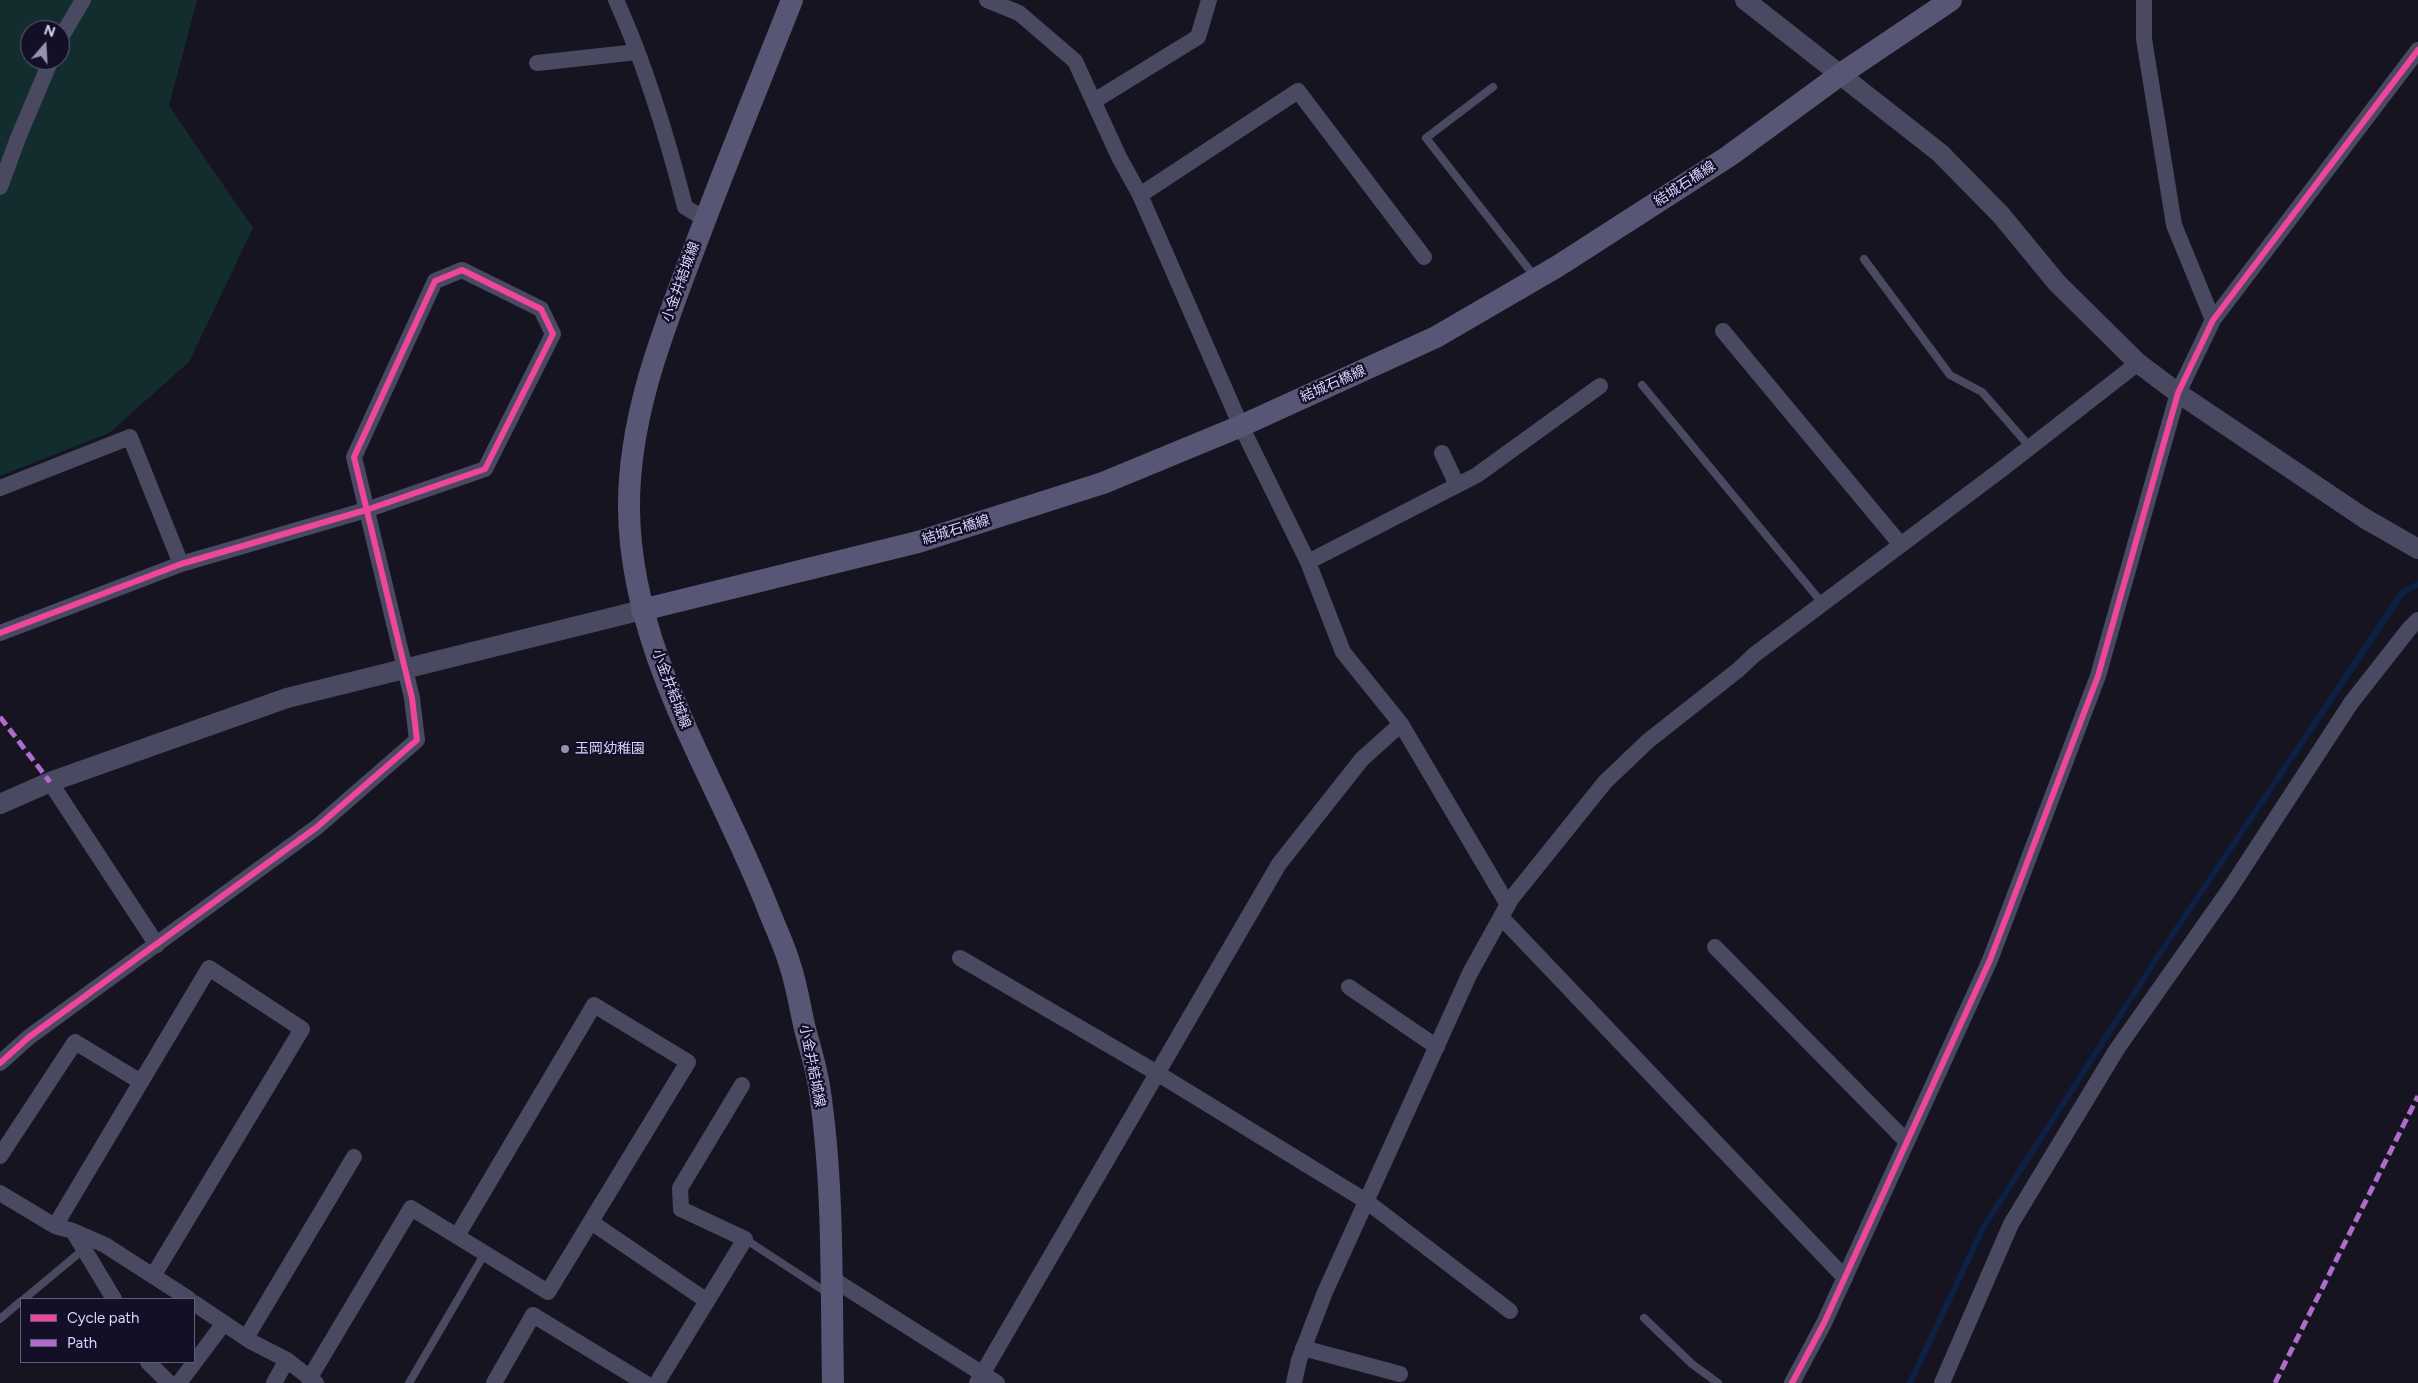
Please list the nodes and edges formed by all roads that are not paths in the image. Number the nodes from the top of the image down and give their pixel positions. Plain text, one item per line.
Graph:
1 (83, 0) edge
2 (616, 0) edge
3 (792, 0) edge
4 (987, 0) edge
5 (1209, 0) edge
6 (1746, 0) edge
7 (1951, 0) edge
8 (2144, 0) edge
9 (70, 22) edge
10 (2418, 50) edge
11 (637, 52) junction
12 (537, 63) dead end
13 (47, 70) edge
14 (1841, 74) junction
15 (1493, 86) dead end
16 (1094, 101) junction
17 (0, 187) edge
18 (1140, 195) junction
19 (705, 219) junction
20 (1424, 257) dead end
21 (1864, 259) dead end
22 (1537, 278) junction
23 (2213, 320) junction
24 (1723, 331) dead end
25 (2138, 363) junction
26 (1642, 385) dead end
27 (1600, 386) dead end
28 (2178, 393) junction
29 (1241, 426) junction
30 (2030, 447) junction
31 (1442, 453) dead end
32 (1457, 485) junction
33 (0, 488) edge
34 (366, 510) junction
35 (1900, 545) junction
36 (2418, 549) edge
37 (1308, 562) junction
38 (181, 564) junction
39 (1823, 604) junction
40 (642, 610) junction
41 (2418, 620) edge
42 (0, 634) edge
43 (405, 669) junction
44 (1402, 724) junction
45 (50, 782) junction
46 (0, 804) edge
47 (1505, 911) junction
48 (157, 945) junction
49 (1715, 947) dead end
50 (960, 958) dead end
51 (1349, 987) dead end
52 (1437, 1047) junction
53 (0, 1063) edge
54 (1158, 1073) junction
55 (141, 1082) junction
56 (742, 1085) dead end
57 (1907, 1142) junction
58 (0, 1156) edge
59 (354, 1157) dead end
60 (0, 1193) edge
61 (1366, 1201) junction
62 (591, 1222) junction
63 (55, 1226) junction
64 (73, 1231) junction
65 (458, 1236) junction
66 (745, 1239) junction
67 (84, 1249) junction
68 (485, 1253) junction
69 (153, 1276) junction
70 (1845, 1278) junction
71 (831, 1287) junction
72 (24, 1298) edge
73 (113, 1298) edge
74 (187, 1298) edge
75 (707, 1301) junction
76 (20, 1302) edge
77 (195, 1303) edge
78 (1510, 1311) dead end
79 (1644, 1318) dead end
80 (0, 1319) edge
81 (224, 1323) junction
82 (246, 1338) junction
83 (1304, 1348) junction
84 (288, 1360) junction
85 (195, 1362) edge
86 (149, 1363) edge
87 (194, 1363) edge
88 (1400, 1374) dead end
89 (980, 1379) edge
90 (313, 1381) edge
91 (169, 1383) edge
92 (179, 1383) edge
93 (274, 1383) edge
94 (409, 1383) edge
95 (495, 1383) edge
96 (646, 1383) edge
97 (657, 1383) edge
98 (833, 1383) edge
99 (997, 1383) edge
100 (1294, 1383) edge
101 (1718, 1383) edge
102 (1792, 1383) edge
103 (1942, 1383) edge

1 - 9 street
2 - 11 street
3 - 19 main road, 小金井結城線
4 - 16 street
5 - 16 street
6 - 14 street
7 - 14 main road, 結城石橋線
8 - 23 street
10 - 23 street
11 - 12 street
11 - 19 street
13 - 17 street
14 - 22 main road, 結城石橋線
14 - 25 street
15 - 22 lane
16 - 18 street
18 - 20 street
18 - 29 street
19 - 40 main road, 小金井結城線
21 - 30 lane
22 - 29 main road, 結城石橋線
23 - 28 street
24 - 35 street
25 - 28 street
25 - 30 street
26 - 39 lane
27 - 32 street
28 - 36 street
28 - 57 street
29 - 37 street
29 - 40 main road, 結城石橋線
30 - 35 street
31 - 32 street
32 - 37 street
33 - 38 street
34 - 34 street
34 - 38 street
34 - 43 street
35 - 39 street
37 - 44 street
38 - 42 street
39 - 47 street
40 - 43 street
40 - 71 main road, 小金井結城線
41 - 103 street
43 - 45 street
43 - 48 street
44 - 47 street
44 - 54 street
45 - 46 street
45 - 48 street
47 - 52 street
47 - 70 street
48 - 53 street
49 - 57 street
50 - 54 street
51 - 52 street
52 - 61 street
54 - 61 street
54 - 89 street
55 - 58 street
55 - 63 street
55 - 69 street
56 - 66 street
57 - 70 street
59 - 82 street
60 - 63 street
61 - 78 street
61 - 83 street
62 - 65 street
62 - 68 street
62 - 75 street
63 - 64 street
64 - 67 street
64 - 69 street
65 - 68 street
65 - 90 street
66 - 71 lane
66 - 75 street
67 - 72 lane
67 - 73 street
68 - 94 lane
69 - 74 street
70 - 102 street
71 - 89 street
71 - 98 main road, 小金井結城線
75 - 97 street
76 - 80 lane
77 - 81 street
79 - 101 lane
81 - 82 street
81 - 85 street
82 - 84 street
83 - 88 street
83 - 100 street
84 - 90 street
84 - 93 street
86 - 91 street
87 - 92 street
89 - 99 street
95 - 96 street

